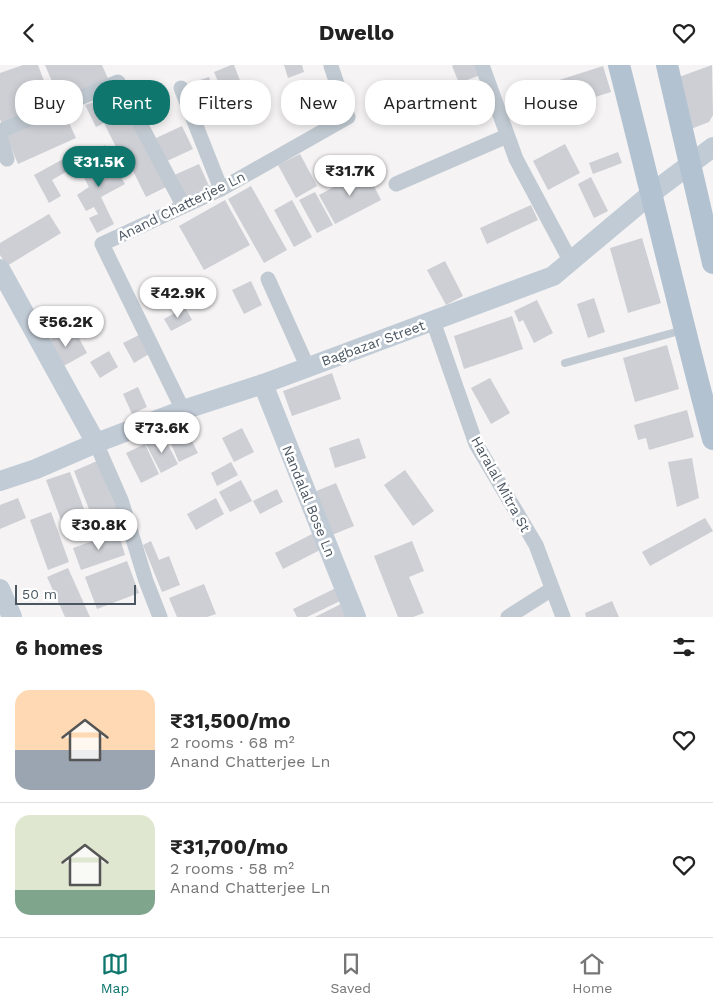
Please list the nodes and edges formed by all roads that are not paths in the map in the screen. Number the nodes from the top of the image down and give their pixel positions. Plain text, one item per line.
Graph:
1 (482, 65) edge
2 (619, 65) edge
3 (667, 65) edge
4 (331, 66) edge
5 (196, 125) edge
6 (0, 131) edge
7 (507, 135) junction
8 (0, 137) edge
9 (713, 147) edge
10 (7, 159) dead end
11 (690, 165) junction
12 (396, 184) dead end
13 (221, 189) junction
14 (652, 193) junction
15 (183, 205) junction
16 (571, 262) junction
17 (713, 263) edge
18 (0, 269) edge
19 (268, 279) dead end
20 (433, 321) junction
21 (684, 330) junction
22 (565, 363) dead end
23 (308, 368) junction
24 (262, 384) junction
25 (182, 410) junction
26 (713, 439) edge
27 (96, 443) junction
28 (0, 481) edge
29 (0, 589) edge
30 (552, 589) junction
31 (12, 617) edge
32 (160, 617) edge
33 (356, 617) edge
34 (508, 617) edge
35 (563, 617) edge

1 - 7 street
2 - 14 main road
3 - 11 main road
4 - 13 street, Anand Chatterjee Ln
5 - 13 street
6 - 15 street
7 - 12 street
7 - 16 street
8 - 10 street
9 - 11 street, Bagbazar Street
11 - 14 street, Bagbazar Street
11 - 17 main road
13 - 15 street, Anand Chatterjee Ln
14 - 16 street, Bagbazar Street
14 - 21 main road
15 - 25 street, Anand Chatterjee Ln
16 - 20 street, Bagbazar Street
18 - 27 street
19 - 23 street
20 - 23 street, Bagbazar Street
20 - 30 street, Haralal Mitra St
21 - 22 lane
21 - 26 main road
23 - 24 street, Bagbazar Street
24 - 25 street, Bagbazar Street
24 - 33 street, Nandalal Bose Ln
25 - 27 street, Bagbazar Street
27 - 28 street, Bagbazar Street
27 - 32 street
29 - 31 street
30 - 34 street
30 - 35 street, Haralal Mitra St

